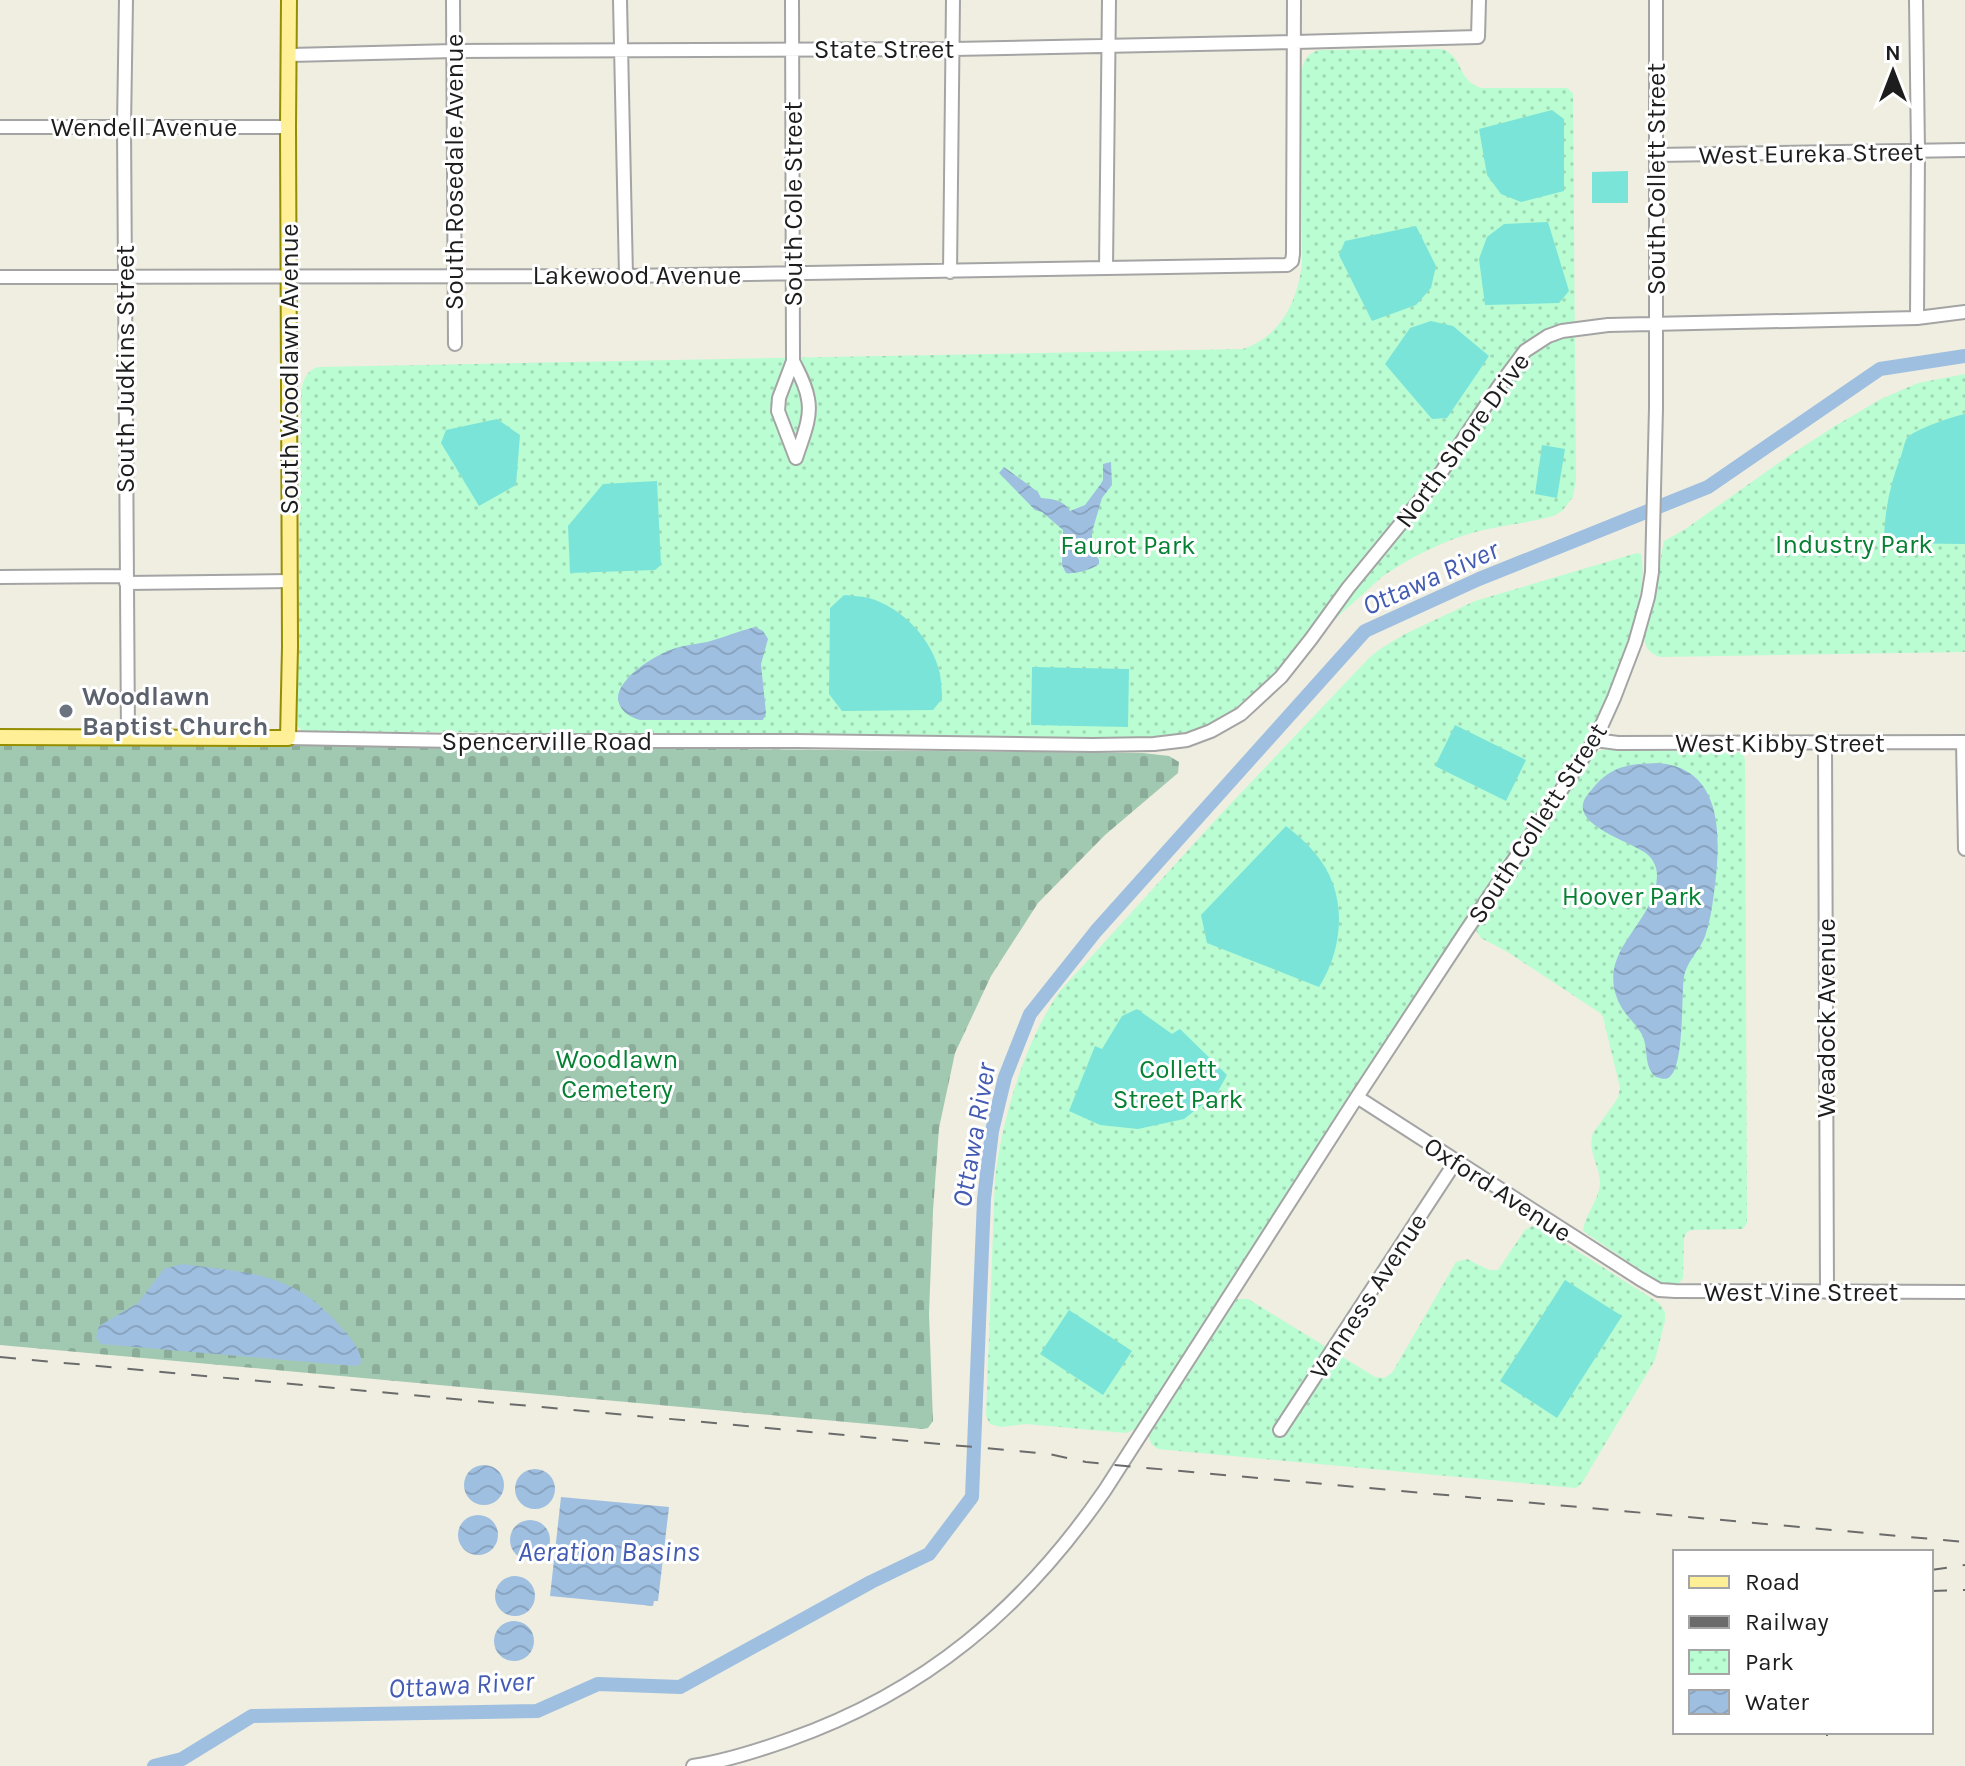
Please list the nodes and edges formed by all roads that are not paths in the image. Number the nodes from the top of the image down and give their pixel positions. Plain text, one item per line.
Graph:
1 (126, 0) edge
2 (289, 0) edge
3 (453, 0) edge
4 (620, 0) edge
5 (792, 0) edge
6 (953, 0) edge
7 (1109, 0) edge
8 (1294, 0) edge
9 (1479, 0) edge
10 (1656, 0) edge
11 (1916, 0) edge
12 (1295, 42) junction
13 (1109, 44) junction
14 (792, 49) junction
15 (953, 49) junction
16 (620, 50) junction
17 (454, 51) junction
18 (290, 55) junction
19 (124, 126) junction
20 (0, 127) edge
21 (288, 127) junction
22 (1965, 150) edge
23 (1918, 151) junction
24 (1657, 155) junction
25 (1106, 268) junction
26 (950, 272) junction
27 (793, 274) junction
28 (456, 275) junction
29 (125, 276) junction
30 (626, 276) junction
31 (0, 277) edge
32 (289, 278) junction
33 (1965, 312) edge
34 (1917, 318) junction
35 (1656, 324) junction
36 (455, 344) dead end
37 (793, 361) junction
38 (0, 577) edge
39 (126, 579) junction
40 (290, 581) junction
41 (0, 737) edge
42 (128, 738) junction
43 (288, 738) junction
44 (1595, 740) junction
45 (1964, 742) edge
46 (1825, 743) junction
47 (1093, 745) joint
48 (1965, 849) edge
49 (1357, 1097) junction
50 (1456, 1161) junction
51 (1640, 1279) joint
52 (1827, 1292) junction
53 (1965, 1292) edge
54 (1280, 1430) dead end
55 (693, 1766) edge

1 - 19 street, South Judkins Street
2 - 18 main road, South Woodlawn Avenue
3 - 17 street, South Rosedale Avenue
4 - 16 street
5 - 14 street, South Cole Street
6 - 15 street
7 - 13 street
8 - 12 street
9 - 12 street, State Street
10 - 24 street, South Collett Street
11 - 23 street
12 - 13 street, State Street
12 - 25 street, Lakewood Avenue
13 - 15 street, State Street
13 - 25 street
14 - 15 street, State Street
14 - 16 street, State Street
14 - 27 street, South Cole Street
15 - 26 street
16 - 17 street, State Street
16 - 30 street
17 - 18 street, State Street
17 - 28 street, South Rosedale Avenue
18 - 21 main road, South Woodlawn Avenue
19 - 20 street, Wendell Avenue
19 - 21 street, Wendell Avenue
19 - 29 street, South Judkins Street
21 - 32 main road, South Woodlawn Avenue
22 - 23 street, West Eureka Street
23 - 24 street, West Eureka Street
23 - 34 street
24 - 35 street, South Collett Street
25 - 26 street, Lakewood Avenue
26 - 27 street, Lakewood Avenue
27 - 30 street, Lakewood Avenue
27 - 37 street, South Cole Street
28 - 30 street, Lakewood Avenue
28 - 32 street, Lakewood Avenue
28 - 36 street, South Rosedale Avenue
29 - 31 street, Lakewood Avenue
29 - 32 street, Lakewood Avenue
29 - 39 street, South Judkins Street
32 - 40 main road, South Woodlawn Avenue
33 - 34 street, North Shore Drive
34 - 35 street, North Shore Drive
35 - 44 street, South Collett Street
35 - 47 street, North Shore Drive
37 - 37 street, South Cole Street
38 - 39 street
39 - 40 street
39 - 42 street, South Judkins Street
40 - 43 main road, South Woodlawn Avenue
41 - 42 main road, Spencerville Road
42 - 43 main road, Spencerville Road
43 - 47 street, Spencerville Road
44 - 46 street, West Kibby Street
44 - 49 street, South Collett Street
45 - 46 street, West Kibby Street
45 - 48 street
46 - 52 street, Weadock Avenue
49 - 50 street, Oxford Avenue
49 - 55 street, South Collett Street
50 - 51 street, Oxford Avenue
50 - 54 street, Vanness Avenue
51 - 52 street, West Vine Street
52 - 53 street, West Vine Street

